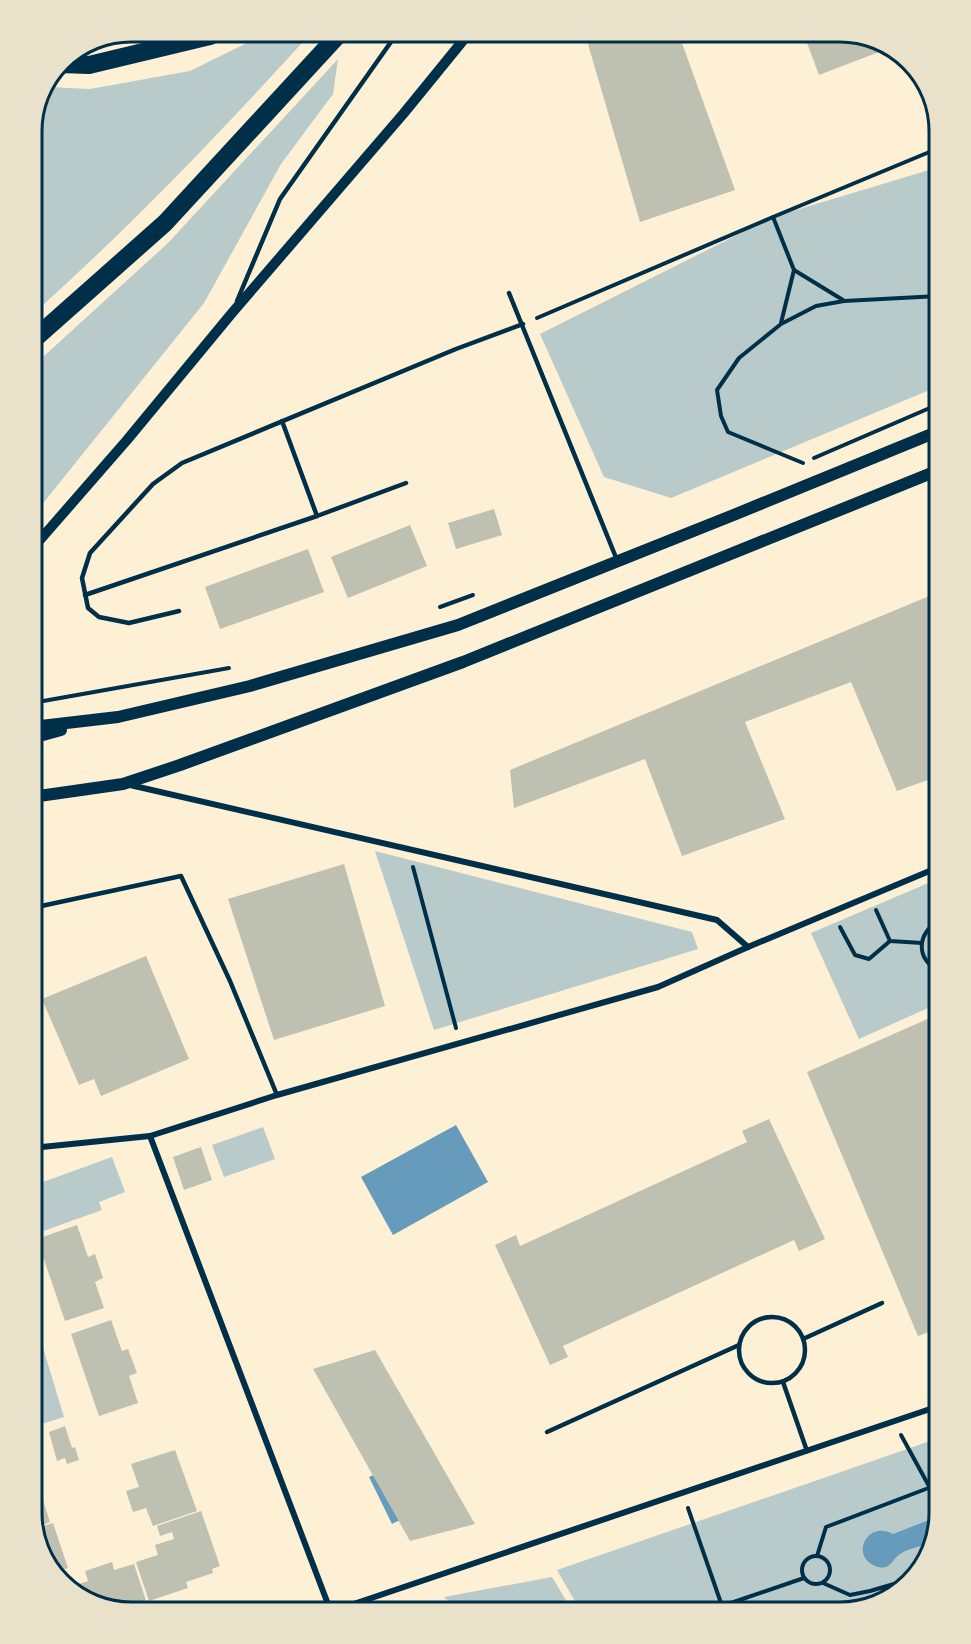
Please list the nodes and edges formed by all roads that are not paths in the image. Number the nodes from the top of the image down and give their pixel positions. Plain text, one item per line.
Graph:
1 (185, 42) edge
2 (332, 42) edge
3 (391, 42) edge
4 (462, 42) edge
5 (72, 64) edge
6 (509, 293) dead end
7 (232, 313) junction
8 (523, 324) junction
9 (42, 332) edge
10 (282, 421) junction
11 (929, 435) edge
12 (929, 474) edge
13 (406, 483) dead end
14 (317, 516) junction
15 (42, 538) edge
16 (617, 560) junction
17 (85, 596) junction
18 (179, 611) dead end
19 (118, 717) junction
20 (42, 726) edge
21 (42, 736) edge
22 (123, 784) junction
23 (42, 796) edge
24 (929, 871) edge
25 (42, 906) edge
26 (748, 947) junction
27 (277, 1095) junction
28 (150, 1136) junction
29 (42, 1147) edge
30 (882, 1303) dead end
31 (803, 1339) junction
32 (739, 1345) junction
33 (783, 1382) junction
34 (929, 1410) edge
35 (547, 1432) dead end
36 (807, 1451) junction
37 (326, 1602) edge
38 (360, 1602) edge

1 - 5 highway
2 - 9 highway
3 - 7 lane
4 - 7 street
6 - 8 lane
7 - 15 street
8 - 10 lane
8 - 16 lane
10 - 14 lane
10 - 17 lane
11 - 16 main road
12 - 22 main road
13 - 14 lane
14 - 17 lane
16 - 19 main road
17 - 18 lane
19 - 20 main road
19 - 21 main road
22 - 23 main road
22 - 26 street
24 - 26 street
25 - 27 lane
26 - 27 street
27 - 28 street
28 - 29 street
28 - 37 street
30 - 31 lane
31 - 32 lane
31 - 33 lane
32 - 33 lane
32 - 35 lane
33 - 36 lane
34 - 36 street
36 - 38 street

